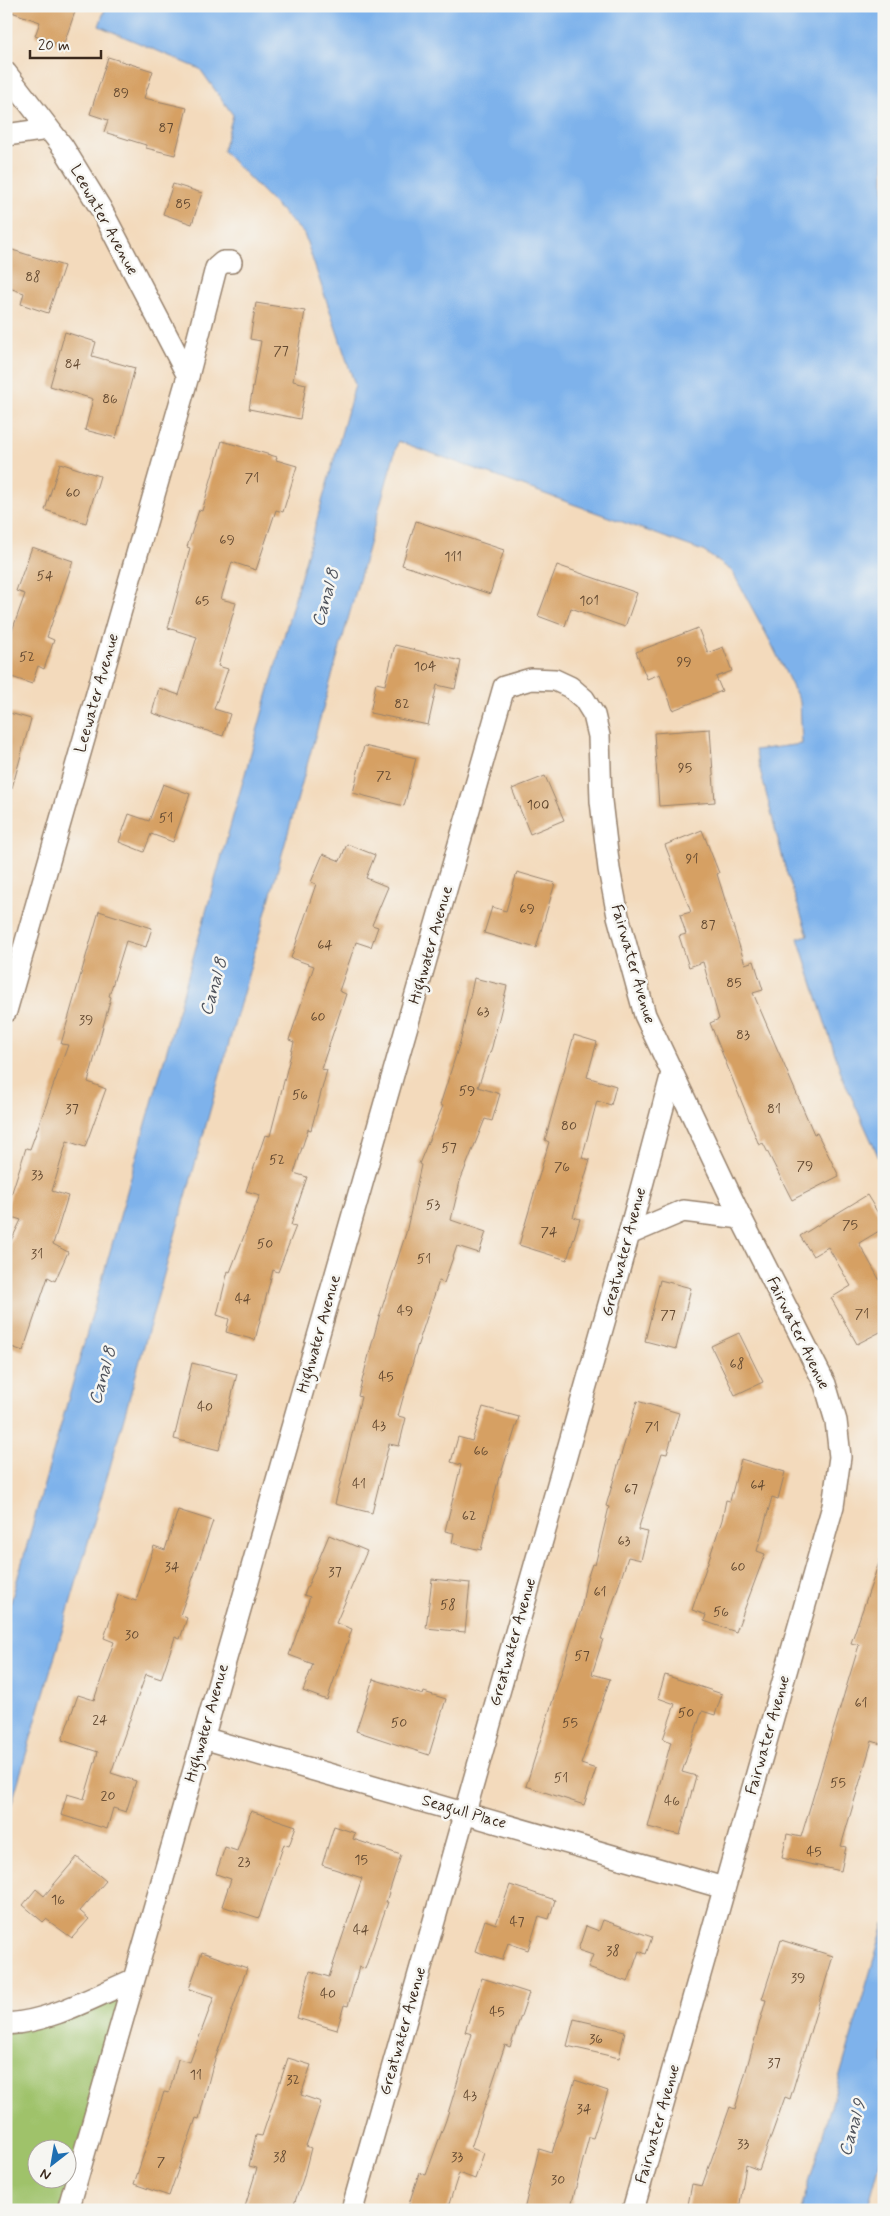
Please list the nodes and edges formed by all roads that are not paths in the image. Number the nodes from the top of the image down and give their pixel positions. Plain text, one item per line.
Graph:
1 (6, 73) edge
2 (48, 129) junction
3 (6, 136) edge
4 (231, 262) dead end
5 (188, 376) junction
6 (504, 687) joint
7 (6, 1011) edge
8 (672, 1073) junction
9 (741, 1218) junction
10 (629, 1234) junction
11 (203, 1738) junction
12 (465, 1813) junction
13 (724, 1888) junction
14 (133, 1980) junction
15 (6, 2024) edge
16 (68, 2210) edge
17 (352, 2210) edge
18 (634, 2210) edge

1 - 2 street, Leewater Avenue
2 - 3 street
2 - 5 street, Leewater Avenue
4 - 5 street, Leewater Avenue
5 - 7 street, Leewater Avenue
6 - 8 street, Fairwater Avenue
6 - 11 street, Highwater Avenue
8 - 9 street, Fairwater Avenue
8 - 10 street, Greatwater Avenue
9 - 10 street
9 - 13 street, Fairwater Avenue
10 - 12 street, Greatwater Avenue
11 - 12 street, Seagull Place
11 - 14 street, Highwater Avenue
12 - 13 street, Seagull Place
12 - 17 street, Greatwater Avenue
13 - 18 street, Fairwater Avenue
14 - 15 street
14 - 16 street, Highwater Avenue

